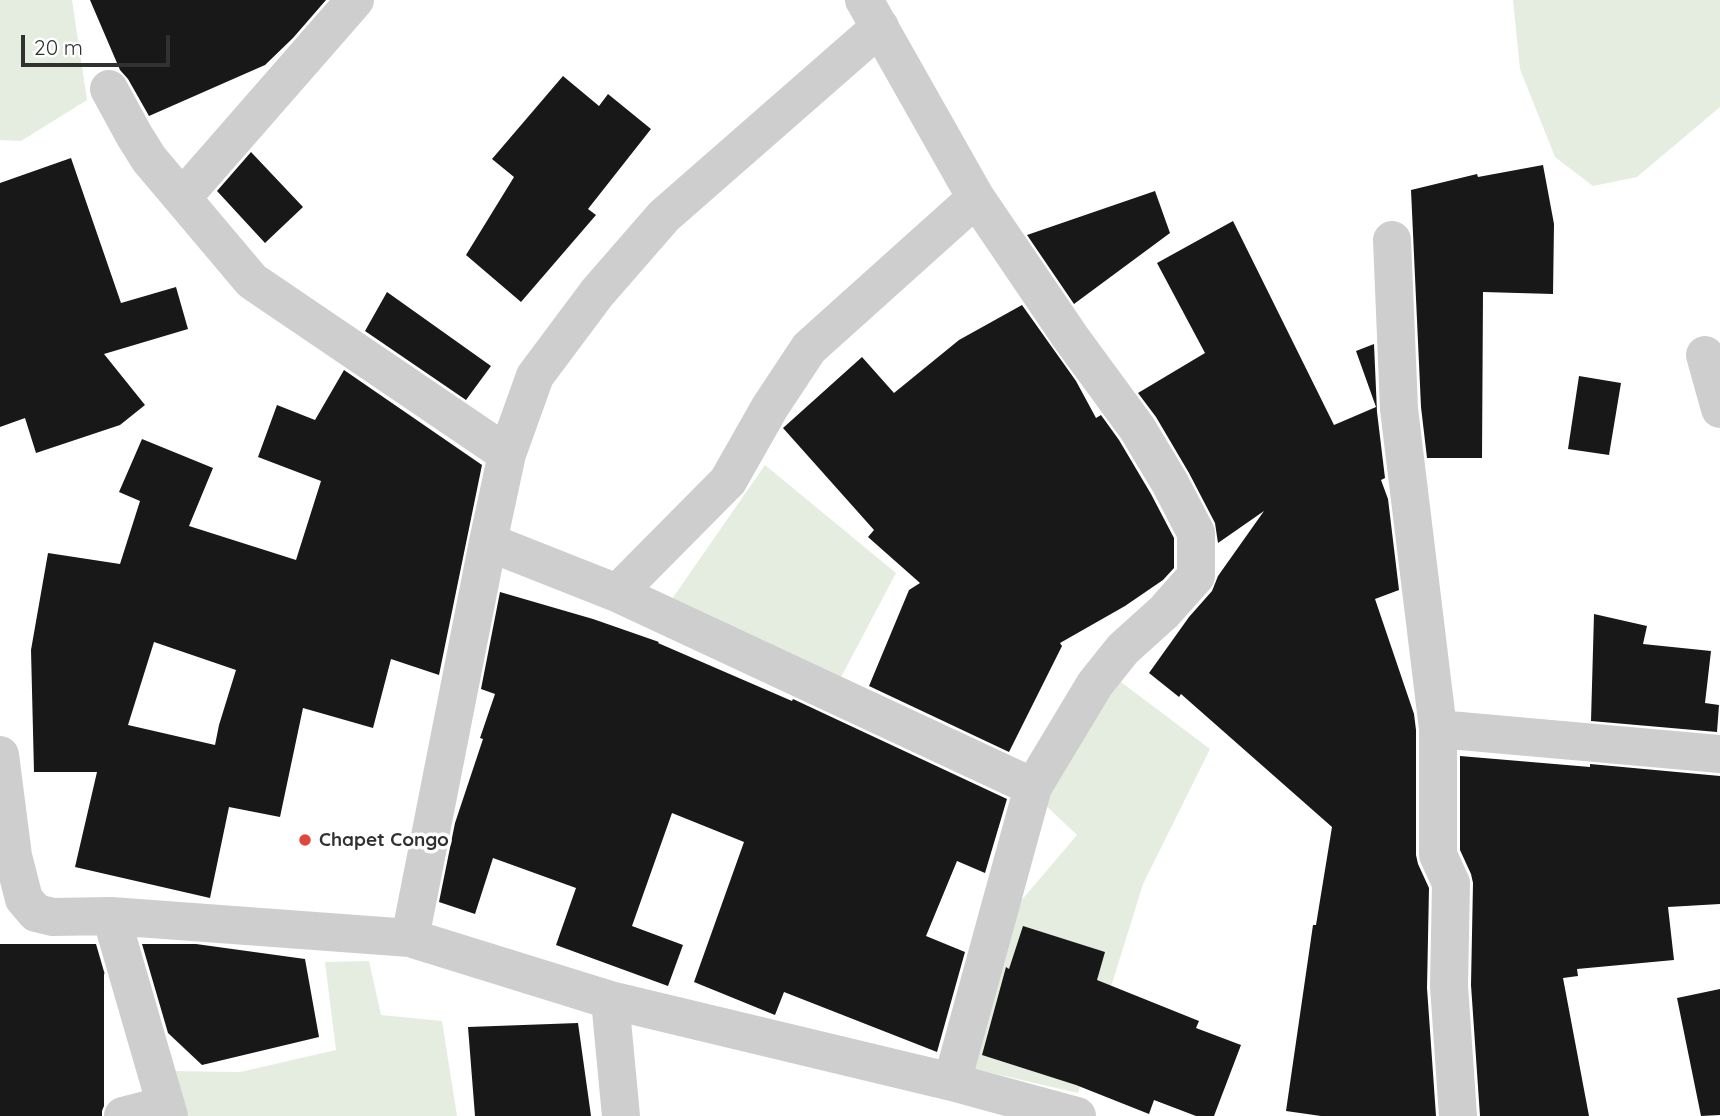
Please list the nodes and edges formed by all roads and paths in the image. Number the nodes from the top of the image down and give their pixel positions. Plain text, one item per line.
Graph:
1 (355, 0) edge
2 (872, 13) edge
3 (109, 89) dead end
4 (182, 198) junction
5 (976, 198) junction
6 (1392, 240) dead end
7 (1705, 355) dead end
8 (1720, 409) edge
9 (507, 454) junction
10 (488, 542) junction
11 (617, 593) junction
12 (1438, 729) junction
13 (1720, 754) edge
14 (0, 755) edge
15 (1033, 787) junction
16 (111, 916) junction
17 (410, 938) junction
18 (610, 1000) junction
19 (952, 1082) junction
20 (168, 1110) edge
21 (124, 1116) edge
22 (621, 1116) edge
23 (1077, 1116) edge
24 (1458, 1116) edge

1 - 4 street
2 - 5 street
2 - 9 street
3 - 4 street
4 - 9 street
5 - 11 street
5 - 15 street
6 - 12 street
7 - 8 street
9 - 10 street
10 - 11 street
10 - 17 street
11 - 15 street
12 - 13 street
12 - 24 street
14 - 16 street
15 - 19 street
16 - 17 street
16 - 20 street
17 - 18 street
18 - 19 street
18 - 22 street
19 - 23 street
20 - 21 street

